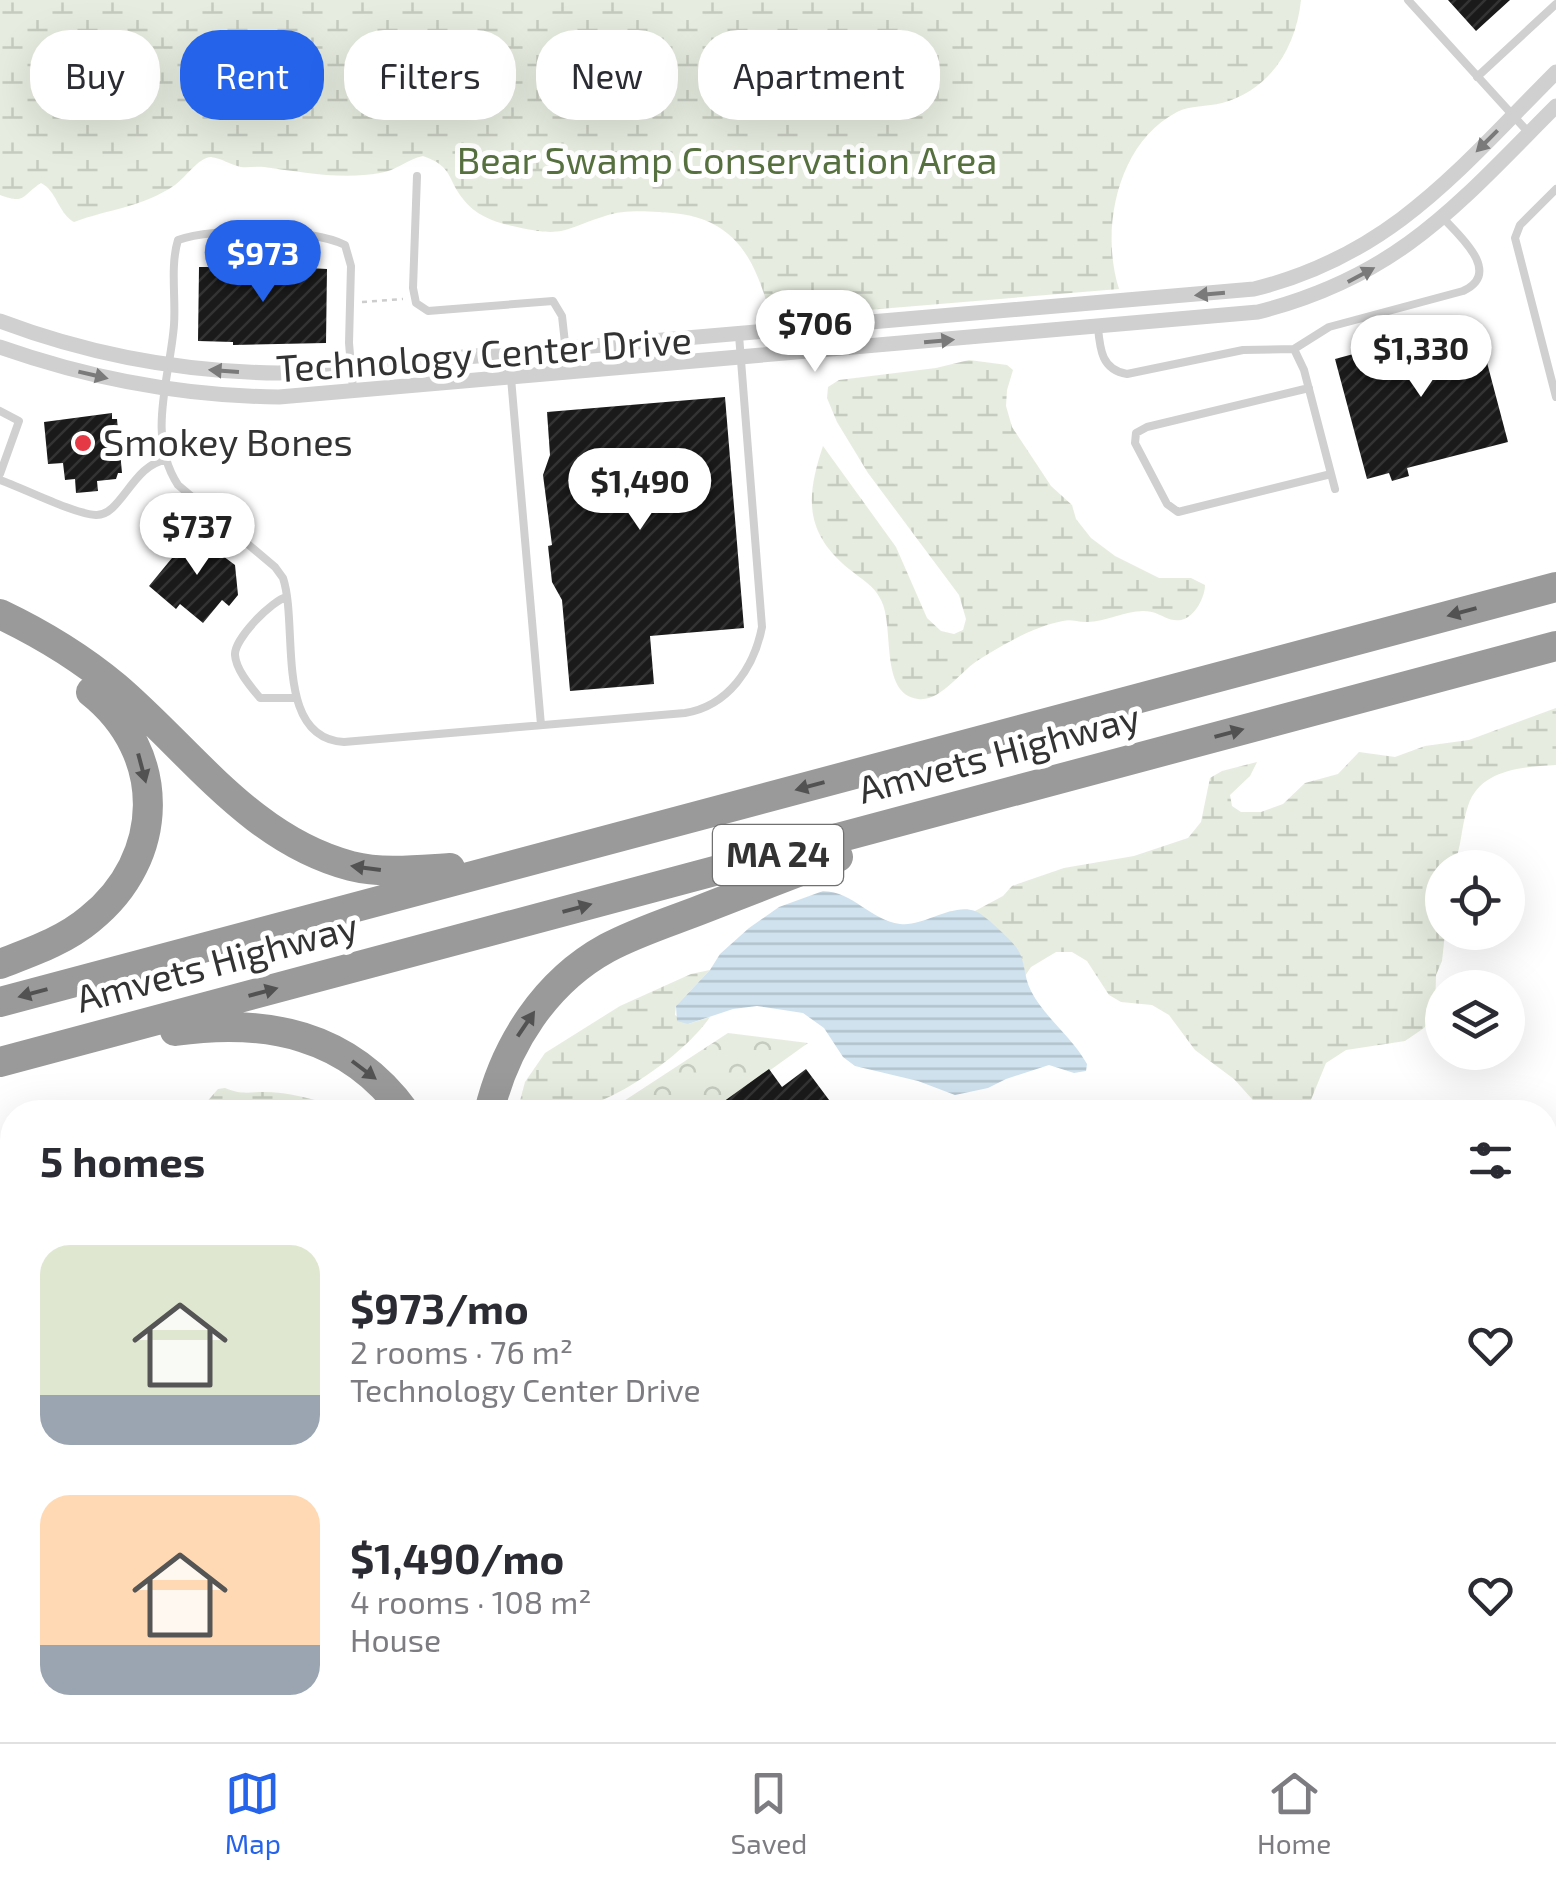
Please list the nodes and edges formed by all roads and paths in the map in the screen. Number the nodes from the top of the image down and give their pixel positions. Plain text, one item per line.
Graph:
1 (1408, 0) edge
2 (1556, 4) edge
3 (1556, 72) edge
4 (1477, 77) junction
5 (1556, 106) edge
6 (1513, 115) junction
7 (1529, 132) junction
8 (416, 176) dead end
9 (1556, 189) edge
10 (1443, 218) junction
11 (391, 301) dead end
12 (372, 302) dead end
13 (0, 322) edge
14 (1098, 328) junction
15 (739, 335) junction
16 (0, 346) edge
17 (1294, 349) junction
18 (566, 350) junction
19 (741, 358) junction
20 (168, 366) junction
21 (351, 368) junction
22 (568, 373) junction
23 (511, 378) junction
24 (1308, 388) junction
25 (165, 389) junction
26 (353, 392) junction
27 (1556, 397) edge
28 (0, 411) edge
29 (166, 460) junction
30 (1332, 474) junction
31 (0, 477) edge
32 (1336, 489) dead end
33 (1556, 587) edge
34 (287, 597) junction
35 (0, 614) edge
36 (0, 635) edge
37 (1556, 646) edge
38 (296, 698) junction
39 (541, 725) junction
40 (1164, 751) junction
41 (634, 833) junction
42 (0, 964) edge
43 (0, 1002) edge
44 (0, 1063) edge
45 (395, 1100) edge
46 (493, 1100) edge

1 - 4 lane
2 - 4 lane
3 - 6 street, Technology Center Drive
4 - 6 lane
5 - 7 street, Technology Center Drive
6 - 7 lane
6 -> 15 street, Technology Center Drive
7 - 10 street, Technology Center Drive
8 - 18 lane
9 - 27 lane
14 -> 10 street, Technology Center Drive
10 - 17 lane
11 - 12 path
13 - 20 street, Technology Center Drive
14 - 17 lane
19 -> 14 street, Technology Center Drive
15 - 18 street, Technology Center Drive
15 - 19 lane
16 -> 25 street, Technology Center Drive
17 - 24 lane
18 - 21 street, Technology Center Drive
18 - 22 lane
19 - 22 street, Technology Center Drive
19 - 39 lane
21 -> 20 street, Technology Center Drive
20 - 21 lane
20 - 25 lane
21 - 26 lane
22 - 23 street, Technology Center Drive
23 - 26 street, Technology Center Drive
23 - 39 lane
24 - 30 lane
24 - 30 lane
25 - 26 street, Technology Center Drive
25 - 29 lane
28 - 31 lane
29 - 31 lane
29 - 34 lane
30 - 32 lane
33 -> 41 highway, Amvets Highway / MA 24
34 - 38 lane
34 - 38 lane
41 -> 35 highway
36 -> 42 highway
40 -> 37 highway, Amvets Highway / MA 24
38 - 39 lane
44 -> 40 highway, Amvets Highway / MA 24
46 -> 40 highway
41 -> 43 highway, Amvets Highway / MA 24
44 -> 45 highway

